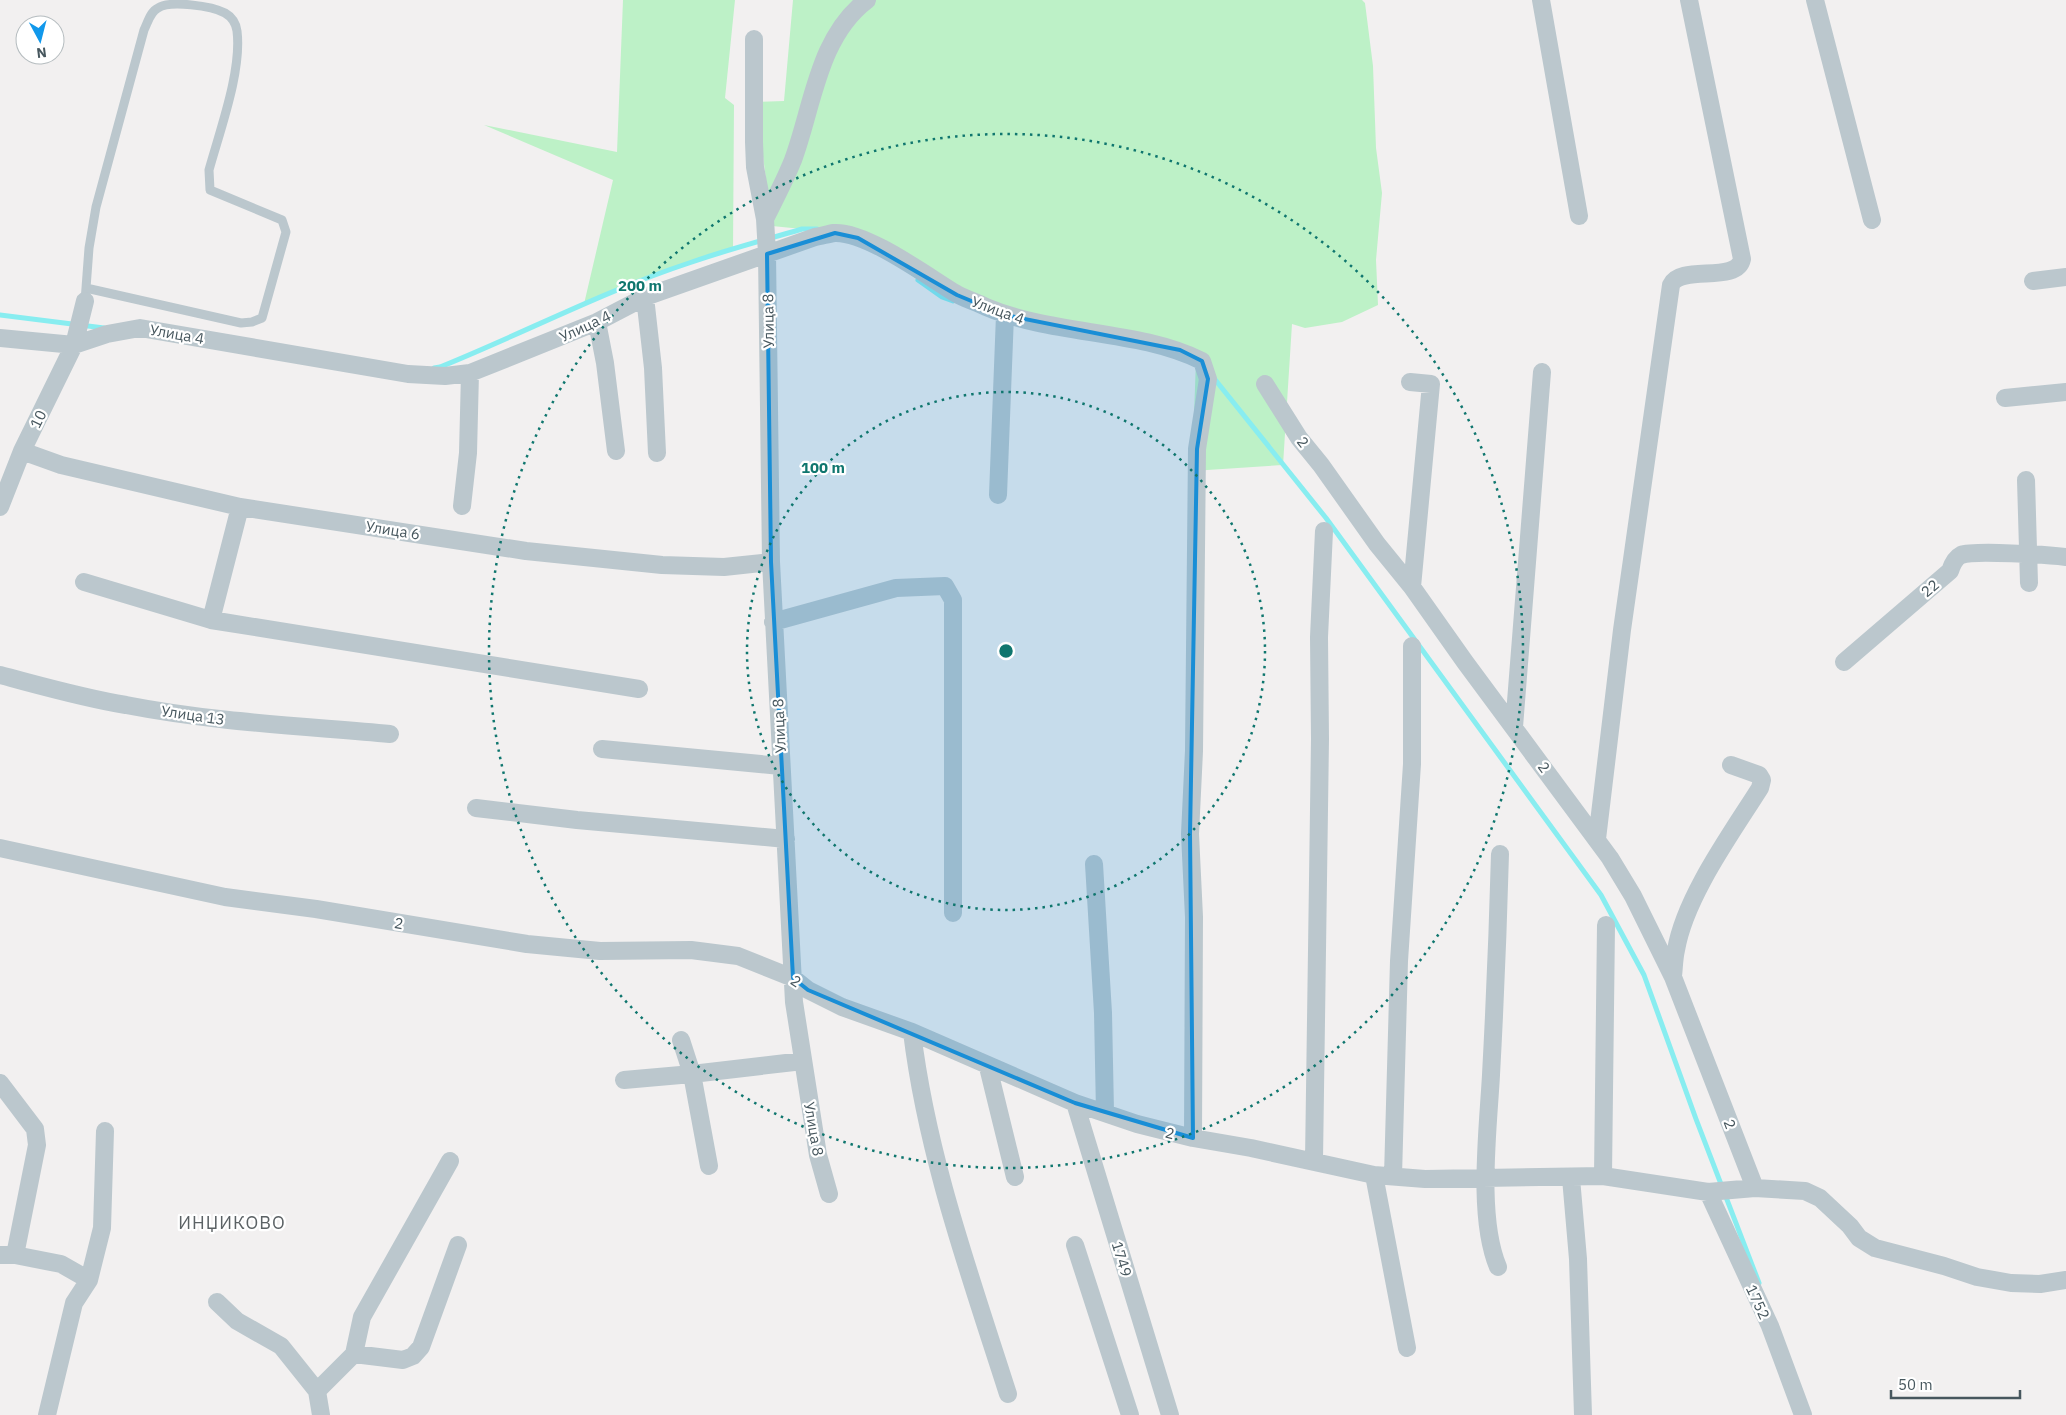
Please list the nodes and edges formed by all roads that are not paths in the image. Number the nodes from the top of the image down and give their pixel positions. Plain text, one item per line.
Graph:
1 (867, 0) edge
2 (1542, 0) edge
3 (1689, 0) edge
4 (1815, 0) edge
5 (754, 39) dead end
6 (1579, 216) dead end
7 (765, 219) junction
8 (1872, 220) dead end
9 (767, 254) junction
10 (2066, 277) edge
11 (2033, 281) dead end
12 (86, 294) junction
13 (645, 297) junction
14 (1005, 315) junction
15 (597, 322) junction
16 (0, 338) edge
17 (76, 338) junction
18 (1542, 372) dead end
19 (470, 373) junction
20 (1410, 382) dead end
21 (1265, 384) dead end
22 (2066, 392) edge
23 (2005, 398) dead end
24 (22, 451) junction
25 (616, 451) dead end
26 (658, 453) dead end
27 (2026, 480) dead end
28 (998, 495) dead end
29 (462, 506) dead end
30 (0, 507) edge
31 (240, 507) junction
32 (1324, 531) dead end
33 (2029, 555) junction
34 (2066, 557) edge
35 (771, 562) junction
36 (84, 582) dead end
37 (2030, 583) dead end
38 (1412, 587) junction
39 (211, 620) junction
40 (773, 622) junction
41 (1412, 646) dead end
42 (1844, 662) dead end
43 (0, 675) edge
44 (639, 689) dead end
45 (1514, 727) junction
46 (390, 734) dead end
47 (602, 749) dead end
48 (1731, 765) dead end
49 (781, 766) junction
50 (476, 808) dead end
51 (786, 839) junction
52 (1598, 839) junction
53 (0, 848) edge
54 (1500, 854) dead end
55 (1094, 864) dead end
56 (953, 913) dead end
57 (1606, 925) dead end
58 (1673, 977) junction
59 (793, 978) junction
60 (912, 1032) junction
61 (682, 1040) dead end
62 (803, 1061) junction
63 (988, 1067) junction
64 (692, 1074) junction
65 (624, 1080) dead end
66 (0, 1083) edge
67 (1075, 1103) junction
68 (1105, 1112) junction
69 (105, 1131) dead end
70 (1193, 1138) junction
71 (1314, 1160) junction
72 (450, 1161) dead end
73 (709, 1166) dead end
74 (1374, 1174) junction
75 (1393, 1176) junction
76 (1603, 1176) junction
77 (1015, 1177) dead end
78 (1486, 1177) junction
79 (1571, 1178) junction
80 (1755, 1188) junction
81 (1708, 1192) junction
82 (829, 1194) dead end
83 (458, 1245) dead end
84 (1076, 1245) dead end
85 (7, 1255) edge
86 (1498, 1267) dead end
87 (89, 1280) junction
88 (2066, 1280) edge
89 (217, 1302) dead end
90 (1407, 1348) dead end
91 (354, 1354) junction
92 (317, 1391) junction
93 (1008, 1394) dead end
94 (47, 1415) edge
95 (321, 1415) edge
96 (1130, 1415) edge
97 (1170, 1415) edge
98 (1583, 1415) edge
99 (1803, 1415) edge

1 - 7 street
2 - 6 street
3 - 52 street
4 - 8 street
5 - 7 street, Улица 8
7 - 9 street, Улица 8
9 - 13 street, Улица 4
9 - 14 street, Улица 4
9 - 35 street, Улица 8
10 - 11 street
12 - 12 lane
12 - 17 street, 10
13 - 15 street, Улица 4
13 - 26 street
14 - 28 street
14 - 70 street, Улица 4
15 - 19 street, Улица 4
15 - 25 street
16 - 17 street, Улица 4
17 - 19 street, Улица 4
17 - 24 street, 10
18 - 45 street
19 - 29 street
20 - 38 street
21 - 38 street, 2
22 - 23 street
24 - 30 street, 10
24 - 31 street, Улица 6
27 - 33 street
31 - 35 street, Улица 6
31 - 39 street
32 - 71 street
33 - 34 street, 22
33 - 37 street
33 - 42 street, 22
35 - 40 street, Улица 8
36 - 39 street
38 - 45 street, 2
39 - 44 street
40 - 49 street, Улица 8
40 - 56 street
41 - 75 street
43 - 46 street, Улица 13
45 - 52 street, 2
47 - 49 street
48 - 58 street
49 - 51 street, Улица 8
50 - 51 street
51 - 59 street, Улица 8
52 - 58 street, 2
53 - 59 street, 2
54 - 78 street
55 - 68 street
57 - 76 street
58 - 80 street, 2
59 - 60 street, 2
59 - 62 street, Улица 8
60 - 63 street, 2
60 - 93 street
61 - 64 street
62 - 64 street
62 - 82 street, Улица 8
63 - 67 street, 2
63 - 77 street
64 - 65 street
64 - 73 street
66 - 85 street
67 - 68 street, 2
67 - 97 street, 1749
68 - 70 street, 2
69 - 87 street
70 - 71 street, 2
71 - 74 street, 2
72 - 91 street
74 - 75 street, 2
74 - 90 street
75 - 78 street, 2
76 - 79 street, 2
76 - 81 street, 2
78 - 79 street, 2
78 - 86 street
79 - 98 street
80 - 81 street, 2
80 - 88 street, 2
81 - 99 street, 1752
83 - 91 street
84 - 96 street
85 - 87 street
87 - 94 street
89 - 92 street
91 - 92 street
92 - 95 street

